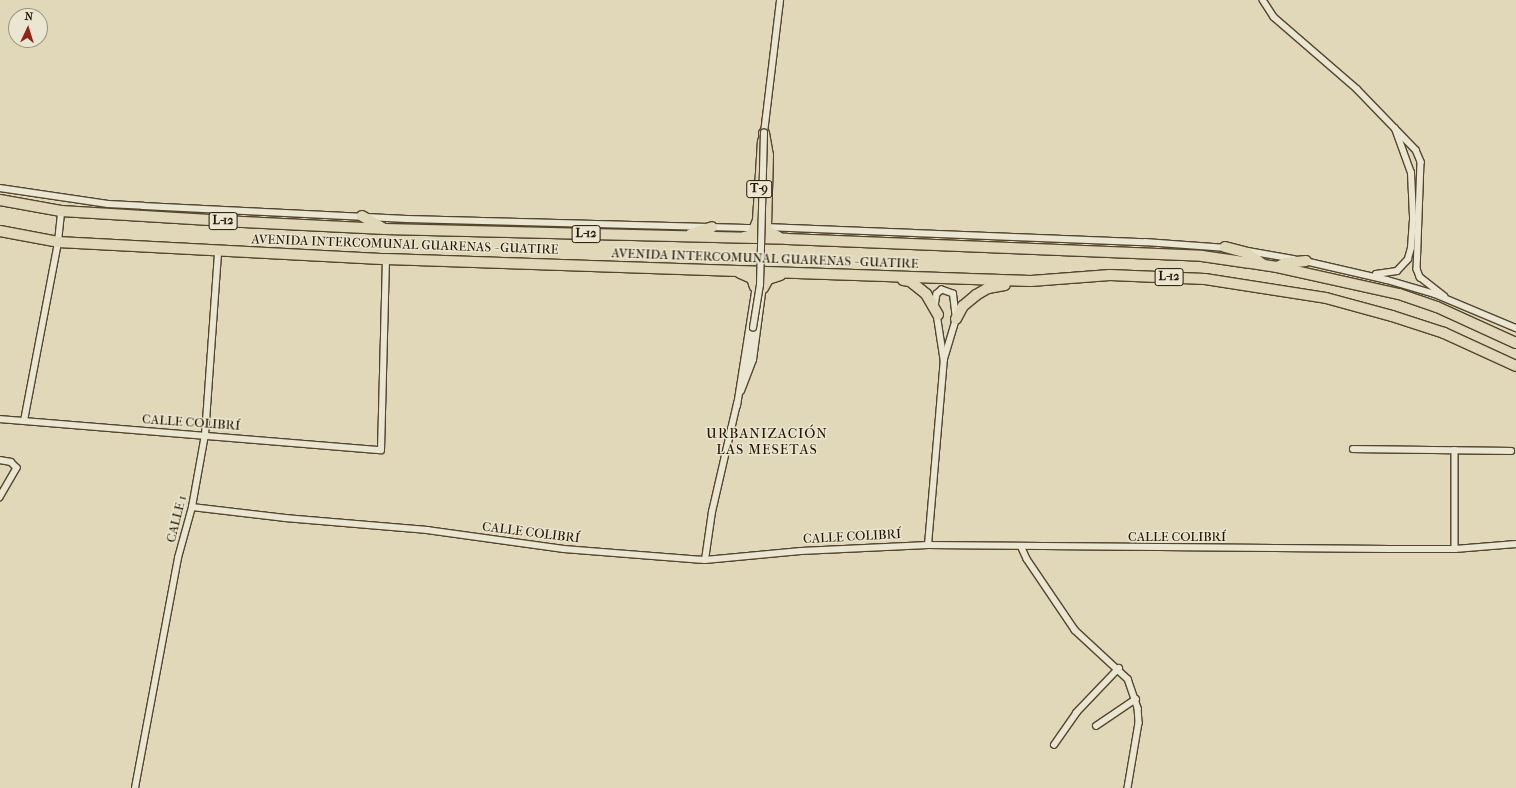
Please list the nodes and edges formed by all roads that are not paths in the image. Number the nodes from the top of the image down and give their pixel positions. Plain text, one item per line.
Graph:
1 (780, 0) edge
2 (1263, 0) edge
3 (1393, 125) junction
4 (764, 133) junction
5 (0, 188) edge
6 (0, 200) edge
7 (61, 211) junction
8 (362, 216) junction
9 (712, 227) junction
10 (761, 228) junction
11 (385, 229) junction
12 (0, 231) edge
13 (684, 236) junction
14 (743, 238) junction
15 (787, 239) junction
16 (58, 242) junction
17 (1225, 248) junction
18 (218, 252) junction
19 (386, 259) junction
20 (1306, 261) junction
21 (1264, 265) junction
22 (1276, 267) junction
23 (720, 270) junction
24 (797, 272) junction
25 (1362, 274) junction
26 (887, 277) junction
27 (1031, 282) junction
28 (759, 288) junction
29 (1449, 300) junction
30 (938, 315) junction
31 (956, 319) junction
32 (1516, 328) edge
33 (1516, 343) edge
34 (944, 359) junction
35 (1516, 366) edge
36 (742, 390) junction
37 (737, 406) junction
38 (0, 419) edge
39 (24, 421) junction
40 (204, 435) junction
41 (1353, 449) dead end
42 (1455, 450) junction
43 (1511, 451) dead end
44 (0, 460) edge
45 (0, 498) edge
46 (192, 507) junction
47 (1516, 544) edge
48 (928, 545) junction
49 (1022, 546) junction
50 (1455, 549) junction
51 (705, 560) junction
52 (1119, 668) junction
53 (1136, 699) junction
54 (1096, 726) dead end
55 (1054, 745) dead end
56 (135, 788) edge
57 (1128, 788) edge

1 - 4 street
2 - 3 street
3 - 25 street
3 - 29 street
4 - 10 highway, T-9
4 - 36 street, bridge
5 - 8 street, AVENIDA INTERCOMUNAL GUARENAS - GUATIRE / L-12
6 - 7 highway, AVENIDA INTERCOMUNAL GUARENAS - GUATIRE / L-12
7 - 11 highway, AVENIDA INTERCOMUNAL GUARENAS - GUATIRE / L-12
7 - 16 street
8 - 9 street, AVENIDA INTERCOMUNAL GUARENAS - GUATIRE / L-12
8 - 11 highway
9 - 10 street, AVENIDA INTERCOMUNAL GUARENAS - GUATIRE / L-12
9 - 13 highway
10 - 14 highway
10 - 15 highway
10 - 17 street, AVENIDA INTERCOMUNAL GUARENAS - GUATIRE / L-12
11 - 13 highway, AVENIDA INTERCOMUNAL GUARENAS - GUATIRE / L-12
12 - 16 highway, AVENIDA INTERCOMUNAL GUARENAS - GUATIRE / L-12
13 - 14 highway, AVENIDA INTERCOMUNAL GUARENAS - GUATIRE / L-12
14 - 15 highway, AVENIDA INTERCOMUNAL GUARENAS - GUATIRE / L-12
15 - 21 highway, AVENIDA INTERCOMUNAL GUARENAS - GUATIRE / L-12
16 - 18 highway, AVENIDA INTERCOMUNAL GUARENAS - GUATIRE / L-12
16 - 39 street
17 - 20 street, AVENIDA INTERCOMUNAL GUARENAS - GUATIRE / L-12
17 - 21 highway
18 - 19 highway, AVENIDA INTERCOMUNAL GUARENAS - GUATIRE / L-12
18 - 40 street, CALLE 1
19 - 23 highway, AVENIDA INTERCOMUNAL GUARENAS - GUATIRE / L-12
19 - 40 street, CALLE COLIBRÍ
20 - 22 highway
20 - 25 street, AVENIDA INTERCOMUNAL GUARENAS - GUATIRE / L-12
21 - 22 highway, AVENIDA INTERCOMUNAL GUARENAS - GUATIRE / L-12
22 - 33 highway, AVENIDA INTERCOMUNAL GUARENAS - GUATIRE / L-12
23 - 24 highway, AVENIDA INTERCOMUNAL GUARENAS - GUATIRE / L-12
23 - 28 highway
24 - 26 highway, AVENIDA INTERCOMUNAL GUARENAS - GUATIRE / L-12
24 - 28 highway
25 - 29 street, AVENIDA INTERCOMUNAL GUARENAS - GUATIRE / L-12
26 - 27 highway, AVENIDA INTERCOMUNAL GUARENAS - GUATIRE / L-12
26 - 30 highway
27 - 31 highway
27 - 35 highway, AVENIDA INTERCOMUNAL GUARENAS - GUATIRE / L-12
28 - 36 street
28 - 37 street
29 - 32 street, AVENIDA INTERCOMUNAL GUARENAS - GUATIRE / L-12
30 - 31 street
30 - 34 street
31 - 34 street
34 - 48 street
36 - 37 street
37 - 51 street
38 - 39 street, CALLE COLIBRÍ
39 - 40 street, CALLE COLIBRÍ
40 - 46 street, CALLE 1
41 - 42 street
42 - 43 street
42 - 50 street
44 - 45 street
46 - 51 street, CALLE COLIBRÍ
46 - 56 street, CALLE 1
47 - 50 street, CALLE COLIBRÍ
48 - 49 street, CALLE COLIBRÍ
48 - 51 street, CALLE COLIBRÍ
49 - 50 street, CALLE COLIBRÍ
49 - 52 street
52 - 53 street
52 - 55 street
53 - 54 street
53 - 57 street

